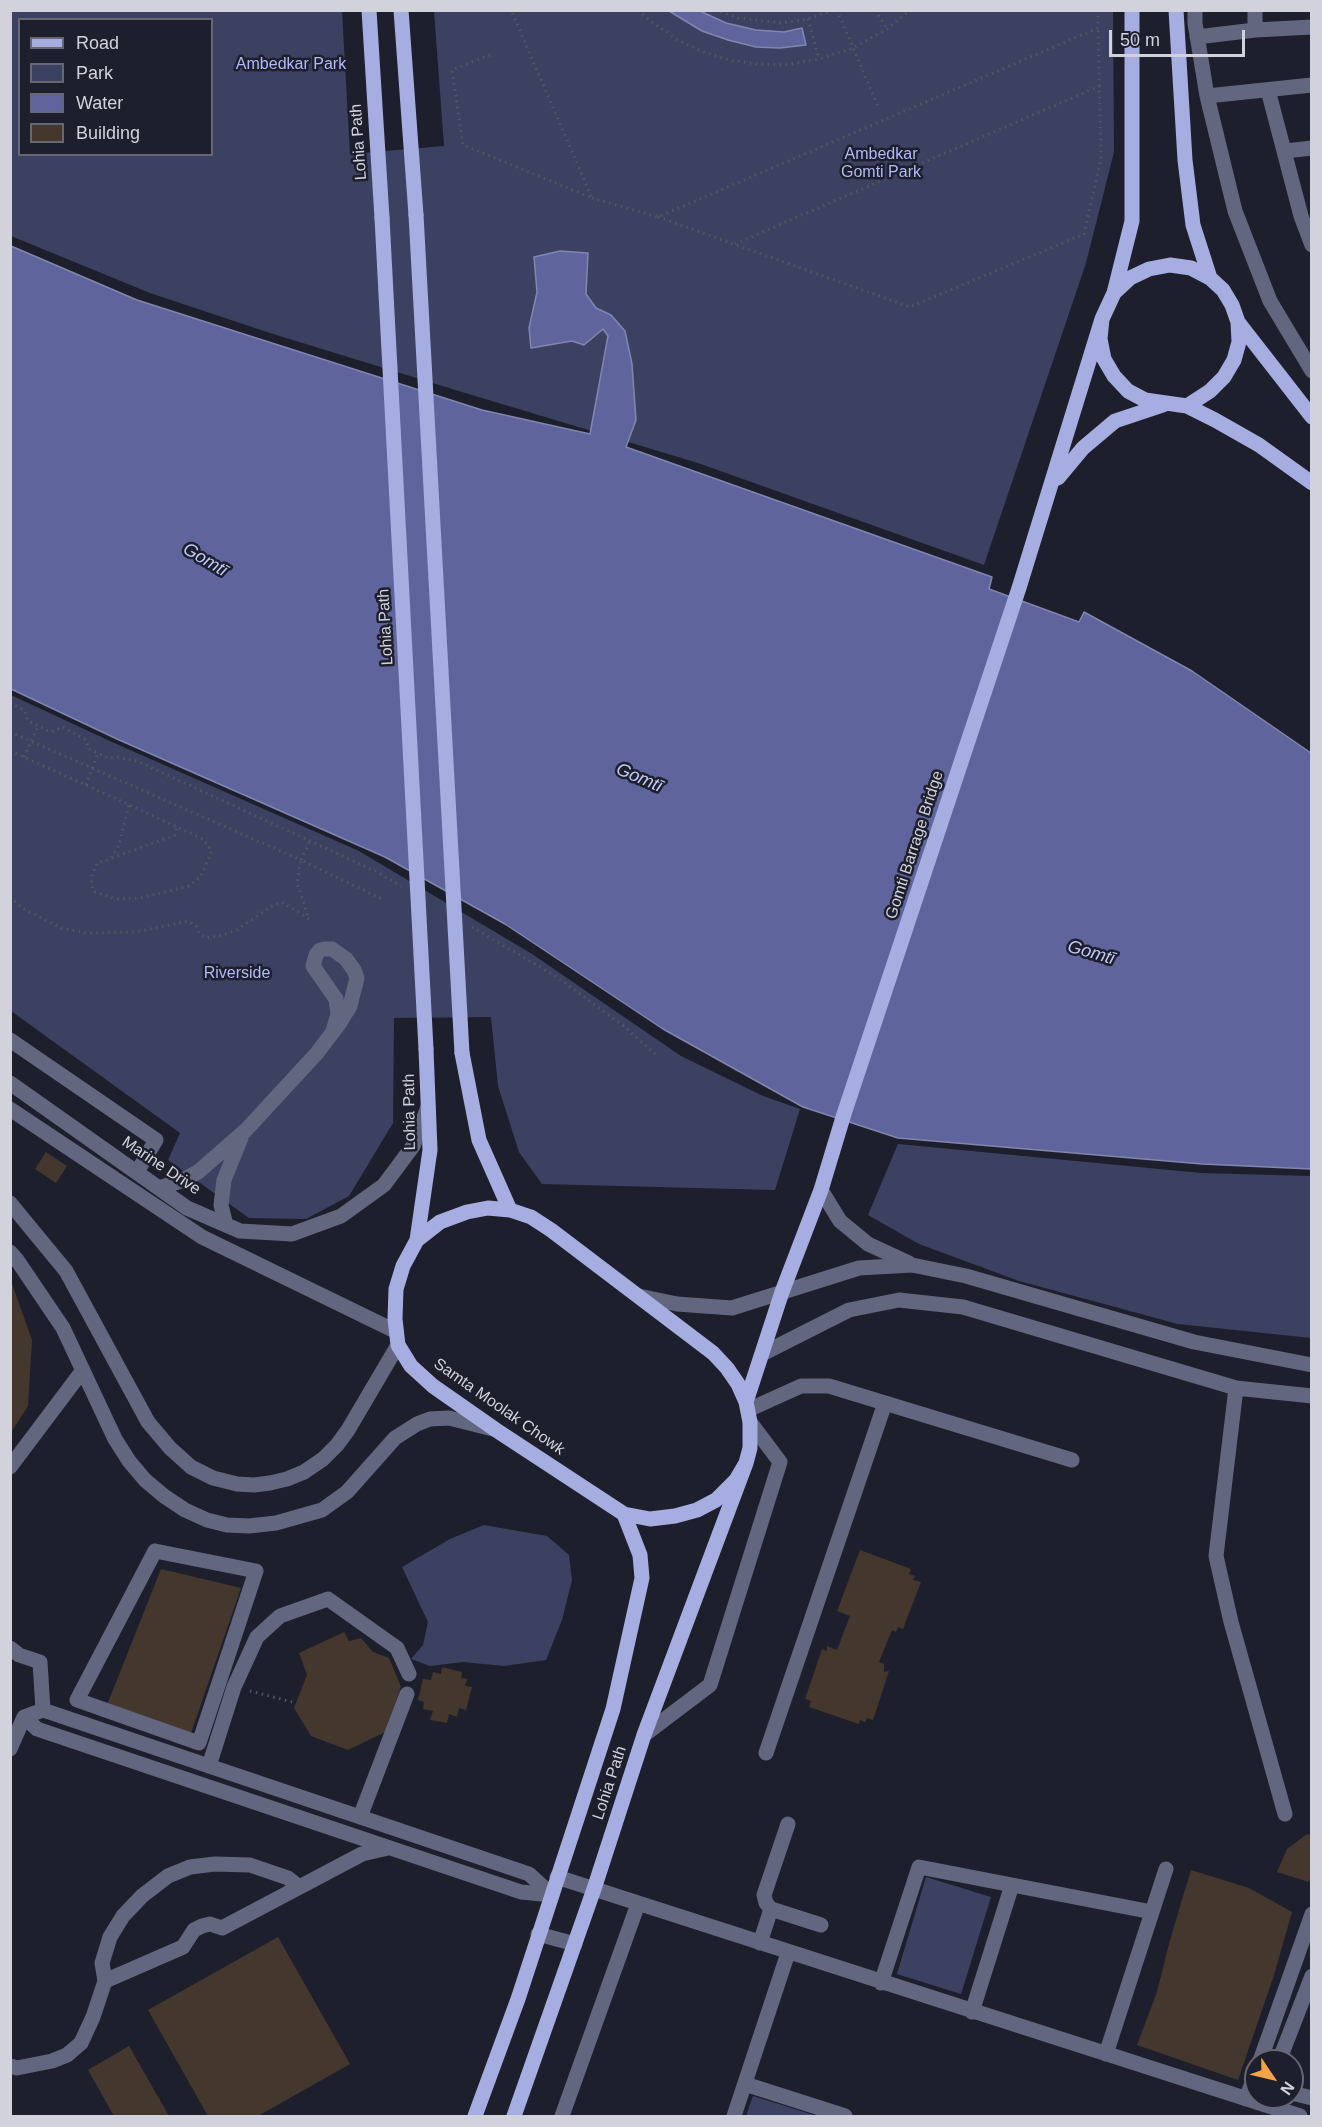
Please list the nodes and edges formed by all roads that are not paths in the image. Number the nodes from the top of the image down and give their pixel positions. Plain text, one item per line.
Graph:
1 (369, 10) edge
2 (401, 10) edge
3 (1132, 10) edge
4 (1176, 10) edge
5 (1195, 10) edge
6 (1255, 10) edge
7 (1311, 27) edge
8 (1255, 30) junction
9 (1197, 37) junction
10 (1311, 85) edge
11 (1268, 90) junction
12 (1207, 96) junction
13 (1311, 148) edge
14 (1285, 151) junction
15 (1311, 245) edge
16 (1210, 278) junction
17 (1114, 292) junction
18 (1102, 319) junction
19 (1238, 322) junction
20 (1311, 371) edge
21 (1164, 404) junction
22 (1187, 406) junction
23 (1311, 417) edge
24 (1311, 483) edge
25 (1052, 485) junction
26 (333, 1031) junction
27 (10, 1040) edge
28 (10, 1083) edge
29 (428, 1106) junction
30 (10, 1109) edge
31 (246, 1130) junction
32 (137, 1172) junction
33 (159, 1188) junction
34 (821, 1190) junction
35 (10, 1203) edge
36 (510, 1210) junction
37 (226, 1225) junction
38 (417, 1240) junction
39 (10, 1252) edge
40 (912, 1265) junction
41 (782, 1292) junction
42 (639, 1296) junction
43 (397, 1338) junction
44 (762, 1354) junction
45 (1311, 1365) edge
46 (83, 1370) junction
47 (1236, 1388) junction
48 (1311, 1396) edge
49 (885, 1403) junction
50 (748, 1411) junction
51 (496, 1430) junction
52 (1072, 1460) dead end
53 (746, 1463) junction
54 (10, 1467) edge
55 (624, 1514) junction
56 (10, 1648) edge
57 (409, 1674) dead end
58 (407, 1694) dead end
59 (77, 1700) joint
60 (43, 1710) junction
61 (24, 1717) junction
62 (644, 1735) junction
63 (10, 1749) edge
64 (766, 1753) dead end
65 (209, 1766) junction
66 (1285, 1814) dead end
67 (360, 1817) junction
68 (788, 1824) dead end
69 (395, 1829) junction
70 (389, 1848) junction
71 (1166, 1869) dead end
72 (557, 1877) junction
73 (1012, 1885) junction
74 (299, 1887) junction
75 (594, 1889) junction
76 (552, 1895) junction
77 (638, 1904) junction
78 (771, 1909) junction
79 (1152, 1912) junction
80 (1311, 1914) edge
81 (821, 1925) dead end
82 (538, 1934) junction
83 (760, 1943) junction
84 (575, 1944) junction
85 (788, 1953) junction
86 (1311, 1976) edge
87 (105, 1981) junction
88 (881, 1983) junction
89 (1306, 2007) edge
90 (972, 2012) junction
91 (1264, 2049) edge
92 (1286, 2049) edge
93 (1106, 2054) junction
94 (10, 2066) edge
95 (745, 2084) junction
96 (1244, 2098) edge
97 (1278, 2109) edge
98 (475, 2116) edge
99 (514, 2116) edge
100 (562, 2116) edge
101 (734, 2116) edge
102 (845, 2116) edge
103 (1300, 2116) edge

1 - 29 main road, Lohia Path, bridge
2 - 36 main road, bridge
3 - 17 main road
4 - 16 main road
5 - 9 street
6 - 8 street
7 - 8 street
8 - 9 street
9 - 12 street
10 - 11 street
11 - 12 street
11 - 14 street
12 - 20 street
13 - 14 street
14 - 15 street
16 - 17 main road
16 - 19 main road
17 - 18 main road
18 - 21 main road
18 - 25 main road, Gomti Barrage Bridge
19 - 22 main road
19 - 23 main road
21 - 22 main road
21 - 25 main road
22 - 24 main road
25 - 34 main road, Gomti Barrage Bridge
26 - 26 street
26 - 31 street
27 - 32 street
28 - 32 street, Marine Drive
29 - 37 street, Marine Drive
29 - 38 main road, Lohia Path
30 - 43 street
31 - 33 street
31 - 37 street
32 - 33 street, Marine Drive
33 - 37 street, Marine Drive
34 - 40 street
34 - 41 main road, Gomti Barrage Bridge
35 - 43 street
36 - 38 main road
36 - 42 main road
38 - 43 main road
39 - 46 street
40 - 41 street
40 - 45 street
41 - 42 street
41 - 44 main road, Gomti Barrage Bridge
42 - 50 main road
43 - 51 main road, Samta Moolak Chowk
44 - 47 street
44 - 50 main road, Gomti Barrage Bridge
46 - 51 street
46 - 54 street
47 - 48 street
47 - 66 street
49 - 50 street
49 - 52 street
49 - 64 street
50 - 53 main road, Samta Moolak Chowk
50 - 62 street
51 - 55 main road, Samta Moolak Chowk
53 - 55 main road, Samta Moolak Chowk
53 - 62 main road, Lohia Path
55 - 72 main road, Lohia Path
56 - 60 street
57 - 65 street
58 - 67 street
59 - 59 street
60 - 61 street
60 - 65 street
61 - 63 street
61 - 70 street
62 - 75 main road, Lohia Path
65 - 67 street
67 - 69 street
68 - 78 street
69 - 70 street
69 - 76 street
70 - 74 street
70 - 76 street
71 - 79 street
72 - 75 street
72 - 76 main road, Lohia Path
73 - 79 street
73 - 88 street
73 - 90 street
74 - 87 street
74 - 87 street
75 - 77 street
75 - 84 main road, Lohia Path
76 - 82 main road, Lohia Path
77 - 83 street
77 - 100 street
78 - 81 street
78 - 83 street
79 - 93 street
80 - 91 street
82 - 84 street
82 - 98 main road, Lohia Path
83 - 85 street
84 - 99 main road, Lohia Path
85 - 88 street
85 - 95 street
86 - 89 street
87 - 94 street
88 - 90 street
89 - 92 street
90 - 93 street
93 - 96 street
95 - 101 street
95 - 102 street
97 - 103 street

